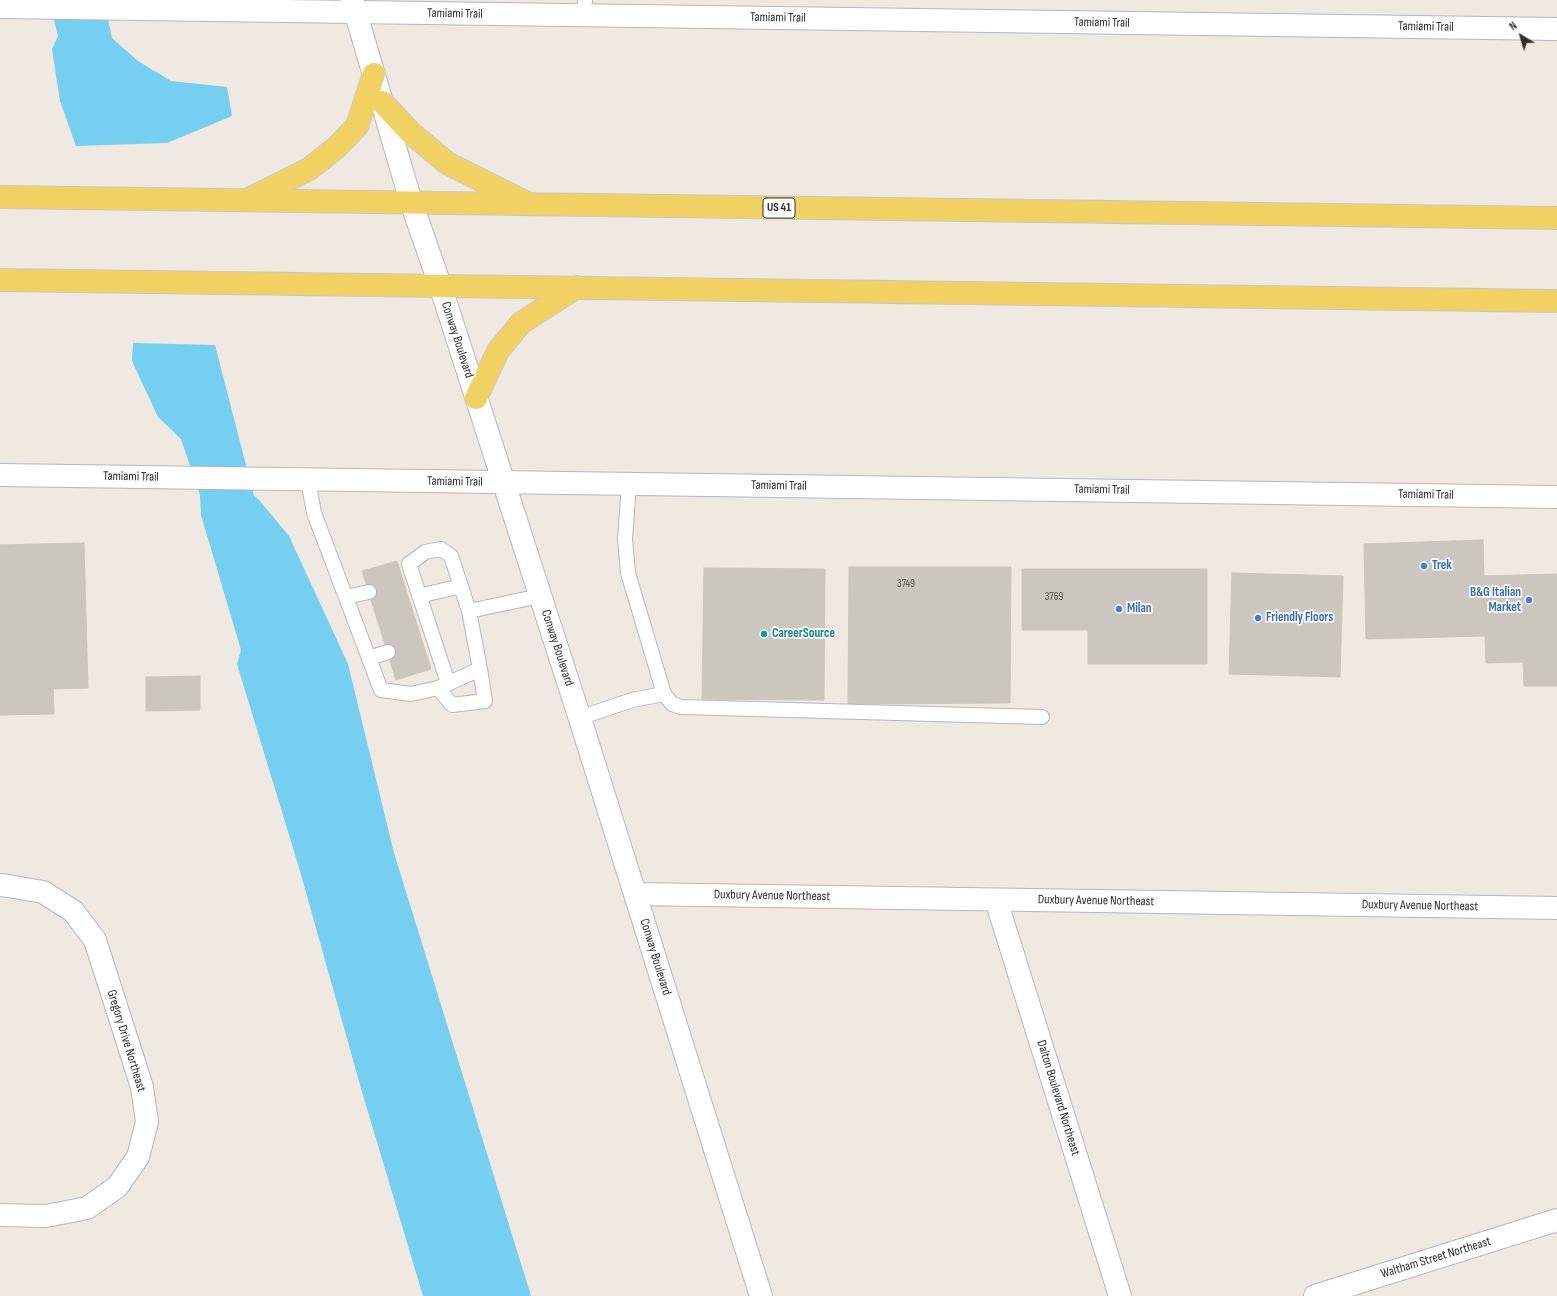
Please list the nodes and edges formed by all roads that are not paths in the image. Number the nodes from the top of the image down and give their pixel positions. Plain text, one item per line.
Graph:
1 (354, 6) edge
2 (0, 7) edge
3 (584, 8) edge
4 (1557, 29) edge
5 (374, 74) junction
6 (382, 102) junction
7 (0, 197) edge
8 (246, 200) junction
9 (412, 202) junction
10 (530, 204) junction
11 (1557, 218) edge
12 (0, 280) edge
13 (440, 285) junction
14 (577, 287) junction
15 (1557, 301) edge
16 (476, 398) junction
17 (0, 475) edge
18 (308, 480) junction
19 (504, 482) junction
20 (629, 484) junction
21 (1557, 497) edge
22 (461, 586) junction
23 (369, 592) dead end
24 (419, 596) junction
25 (540, 596) junction
26 (346, 597) junction
27 (470, 611) junction
28 (388, 652) dead end
29 (369, 658) junction
30 (480, 669) junction
31 (443, 686) junction
32 (664, 694) junction
33 (1042, 717) dead end
34 (579, 718) junction
35 (0, 885) edge
36 (635, 894) junction
37 (996, 900) junction
38 (1557, 908) edge
39 (0, 1215) edge
40 (1557, 1220) edge
41 (761, 1296) edge
42 (1120, 1296) edge
43 (1315, 1296) edge

1 - 2 street, Tamiami Trail
1 - 3 street, Tamiami Trail
1 - 5 street, Conway Boulevard
3 - 4 street, Tamiami Trail
5 - 6 street, Conway Boulevard
5 - 8 main road
6 - 9 street, Conway Boulevard
6 - 10 main road
7 - 8 main road, US 41
8 - 9 main road, US 41
9 - 10 main road, US 41
9 - 13 street, Conway Boulevard
10 - 11 main road, US 41
12 - 13 main road
13 - 14 main road
13 - 16 street, Conway Boulevard
14 - 15 main road
14 - 16 main road
16 - 19 street, Conway Boulevard
17 - 18 street, Tamiami Trail
18 - 19 street, Tamiami Trail
18 - 26 lane
19 - 20 street, Tamiami Trail
19 - 25 street, Conway Boulevard
20 - 21 street, Tamiami Trail
20 - 32 lane
22 - 24 lane
22 - 24 lane
22 - 27 lane
23 - 26 lane
24 - 31 lane
25 - 27 lane
25 - 34 street, Conway Boulevard
26 - 29 lane
27 - 30 lane
28 - 29 lane
29 - 31 lane
30 - 31 lane
30 - 31 lane
32 - 33 lane
32 - 34 lane
34 - 36 street, Conway Boulevard
35 - 39 street, Gregory Drive Northeast
36 - 37 street, Duxbury Avenue Northeast
36 - 41 street, Conway Boulevard
37 - 38 street, Duxbury Avenue Northeast
37 - 42 street, Dalton Boulevard Northeast
40 - 43 street, Waltham Street Northeast

